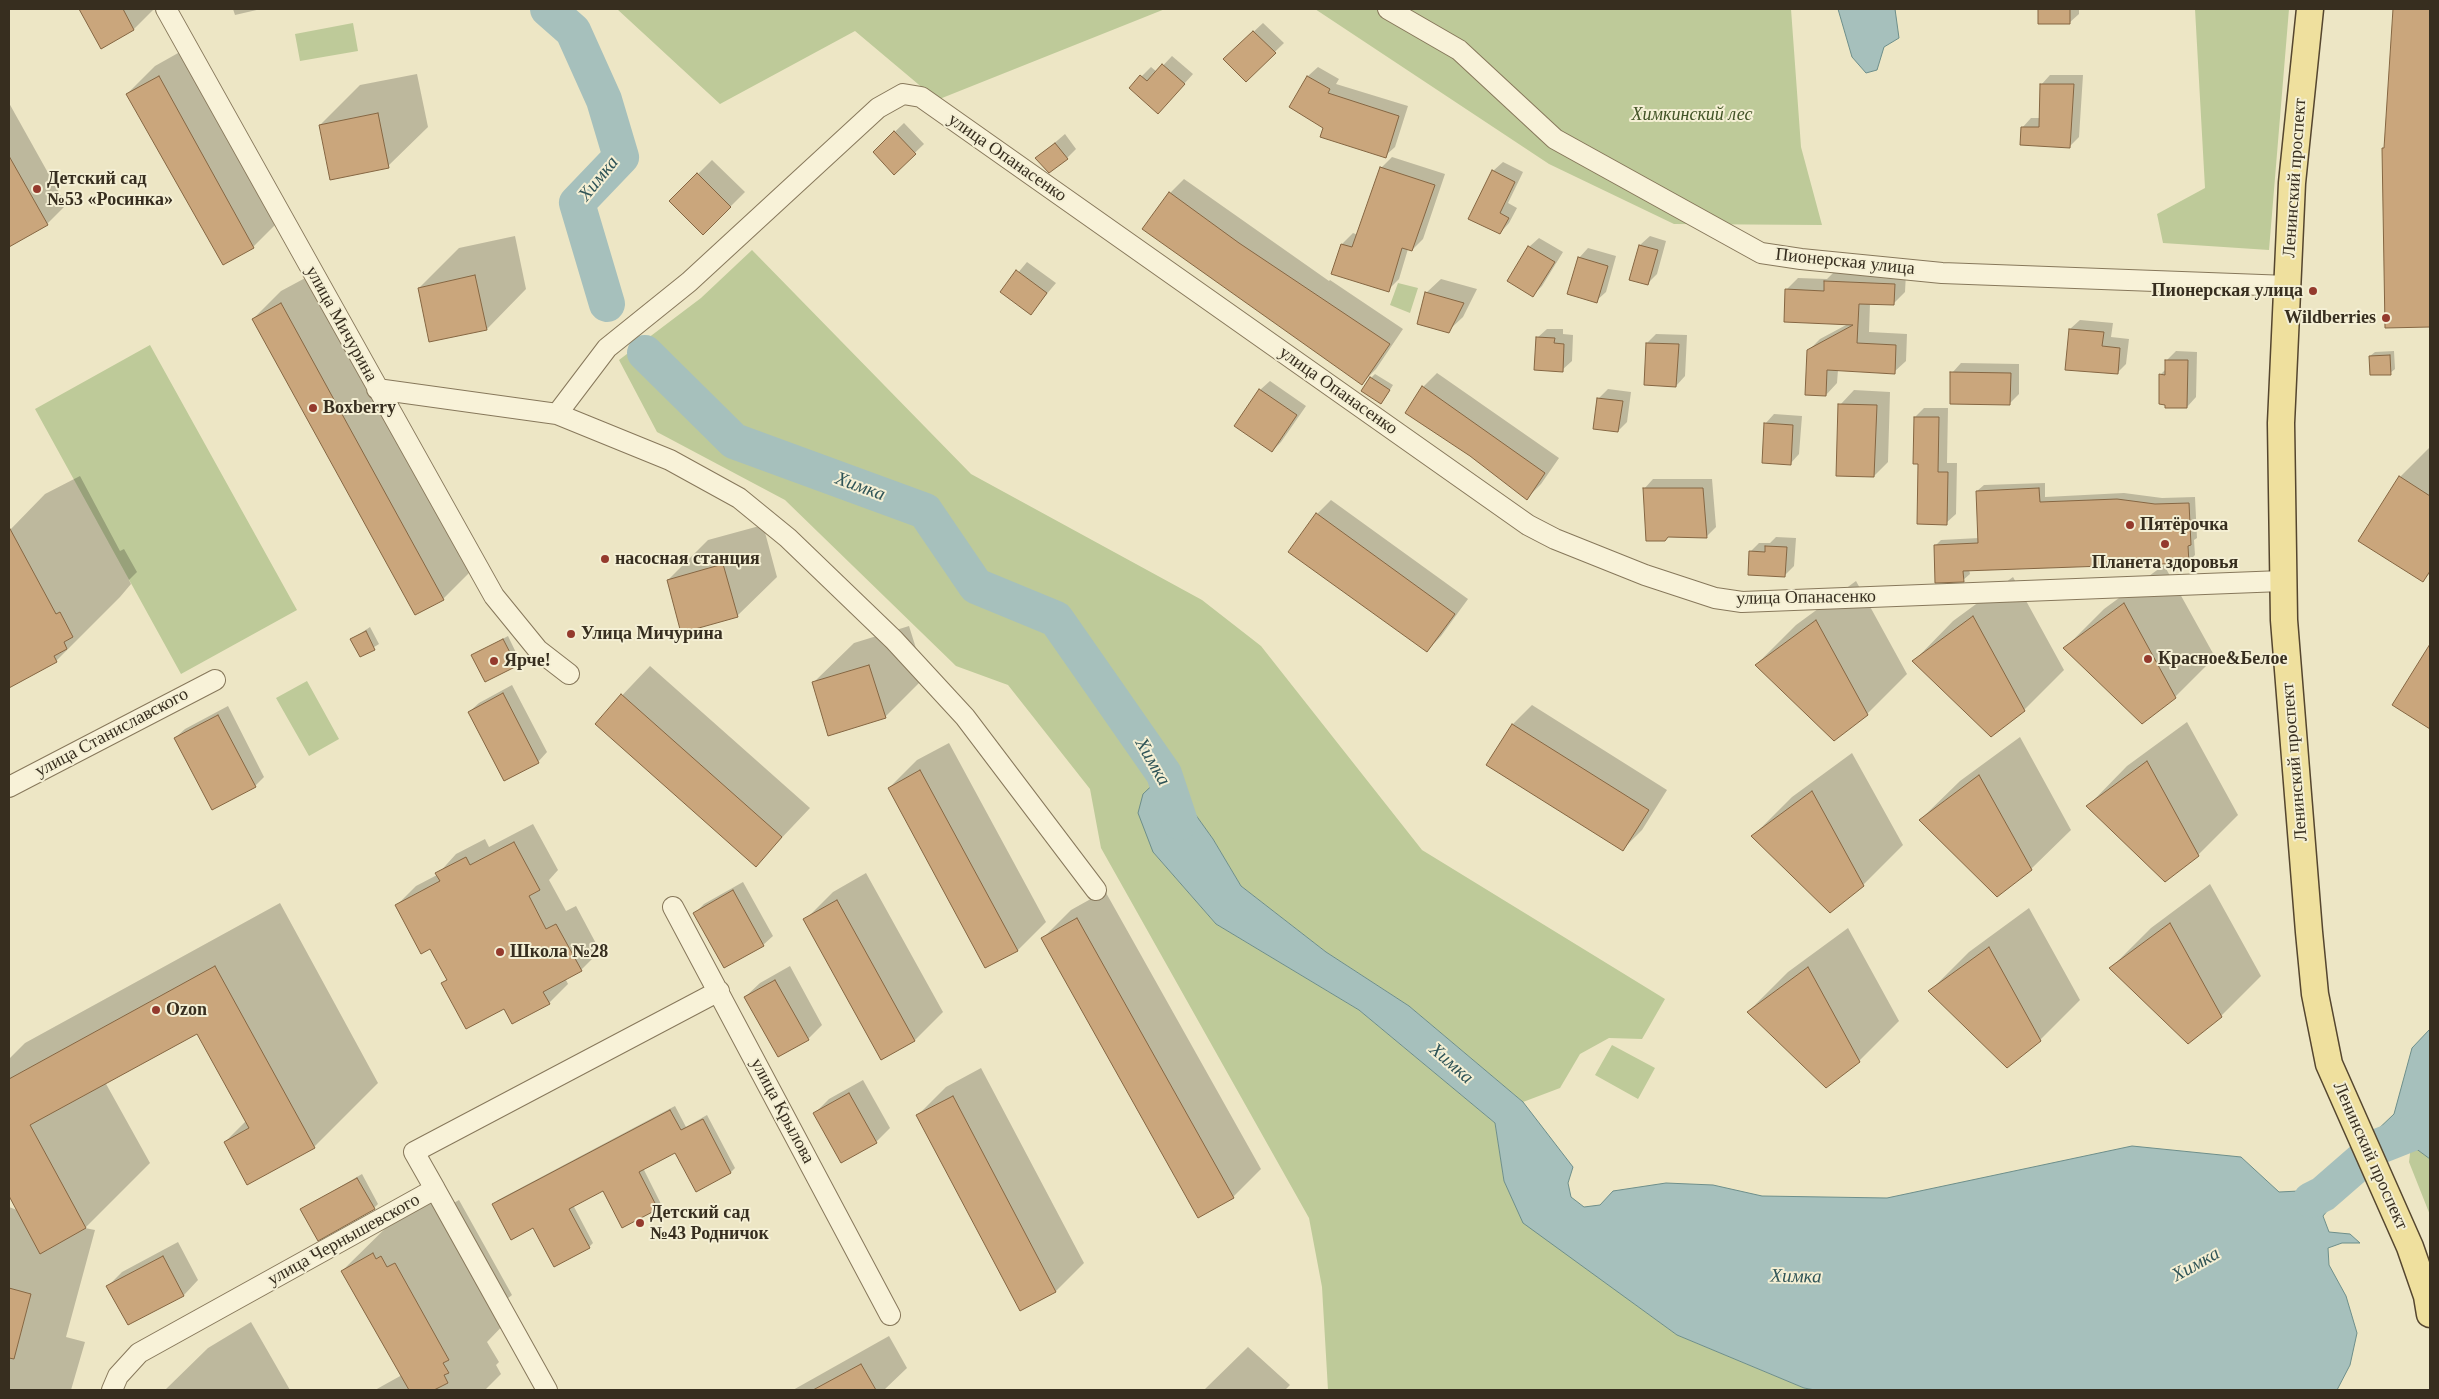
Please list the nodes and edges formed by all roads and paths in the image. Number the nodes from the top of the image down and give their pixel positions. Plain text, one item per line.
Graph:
1 (166, 9) edge
2 (1388, 9) edge
3 (2310, 9) edge
4 (2288, 286) junction
5 (377, 389) junction
6 (557, 414) junction
7 (2282, 581) junction
8 (569, 674) dead end
9 (215, 680) dead end
10 (9, 788) edge
11 (1096, 890) dead end
12 (673, 907) dead end
13 (719, 991) junction
14 (435, 1189) junction
15 (2430, 1314) edge
16 (890, 1315) dead end
17 (112, 1390) edge
18 (547, 1390) edge

1 - 5 street, улица Мичурина
2 - 4 street, Пионерская улица
3 - 4 main road, Ленинский проспект
4 - 7 main road, Ленинский проспект
5 - 6 street
5 - 8 street, улица Мичурина
6 - 7 street, улица Опанасенко
6 - 11 street
7 - 15 main road, Ленинский проспект
9 - 10 street, улица Станиславского
12 - 13 street, улица Крылова
13 - 14 street, улица Чернышевского
13 - 16 street, улица Крылова
14 - 17 street, улица Чернышевского
14 - 18 street

